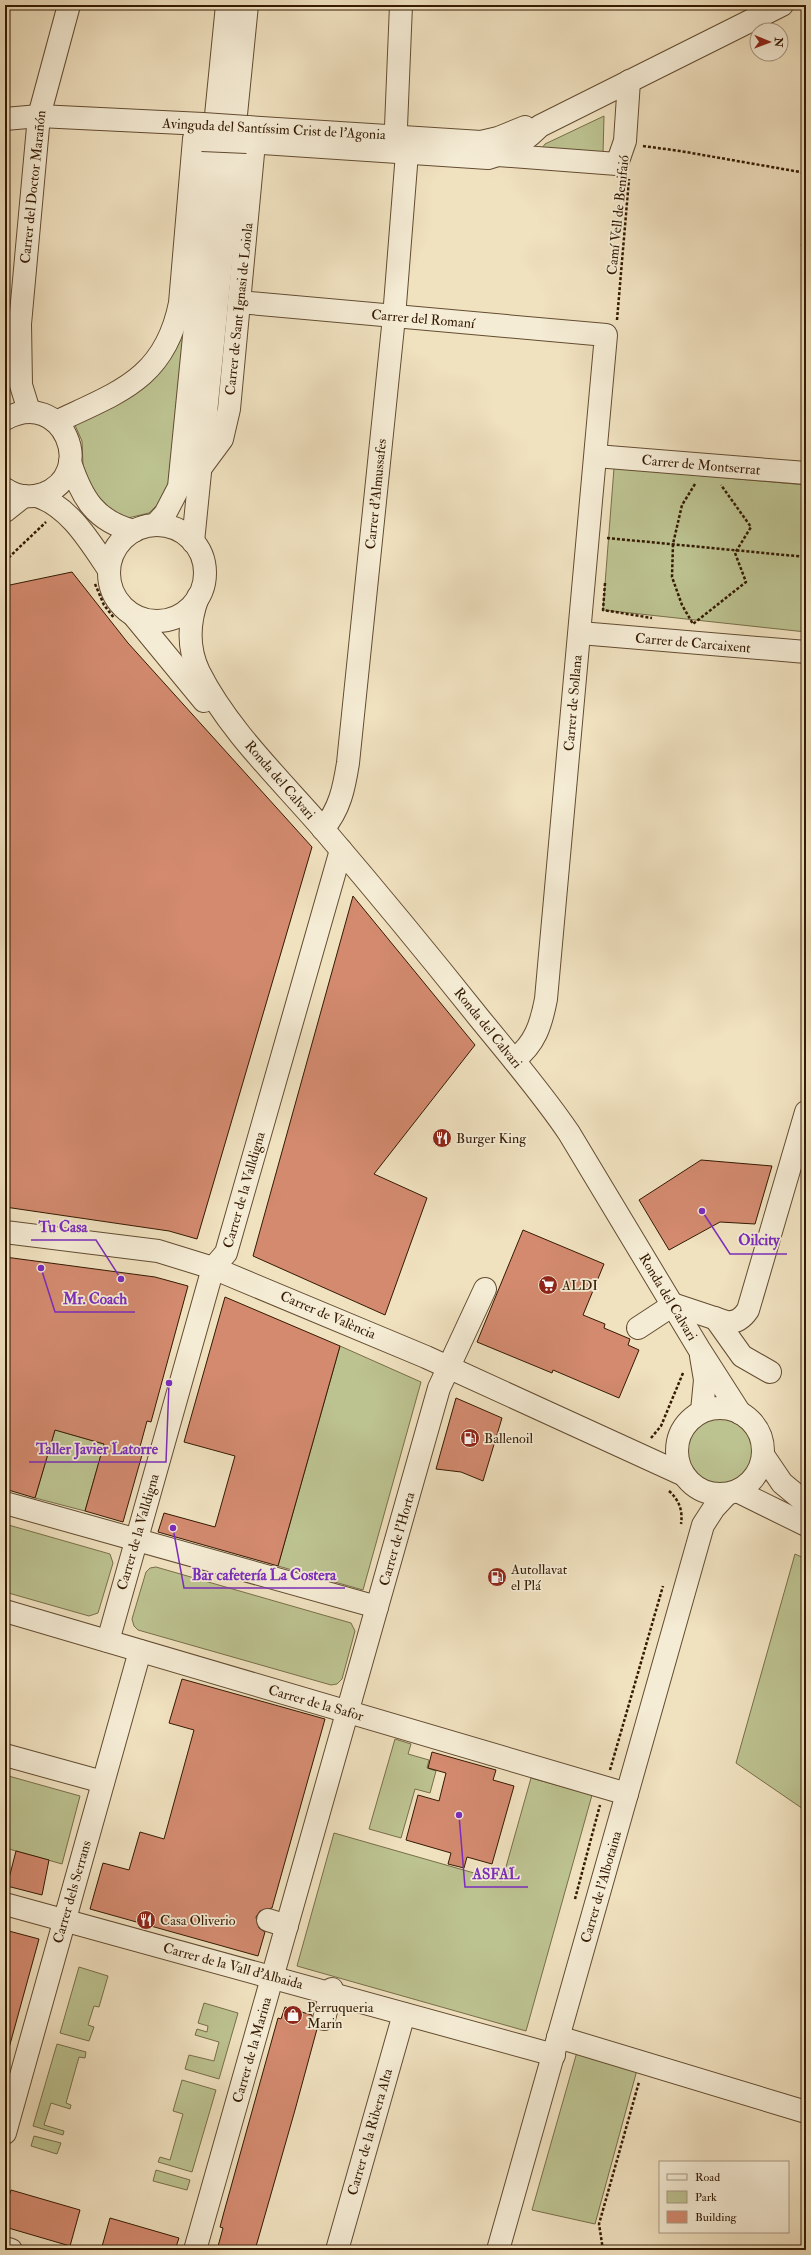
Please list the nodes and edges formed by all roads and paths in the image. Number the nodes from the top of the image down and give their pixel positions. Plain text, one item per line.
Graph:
1 (69, 5) edge
2 (227, 5) edge
3 (247, 5) edge
4 (401, 5) edge
5 (782, 5) edge
6 (629, 81) junction
7 (5, 119) edge
8 (39, 123) junction
9 (540, 126) junction
10 (200, 134) junction
11 (249, 137) junction
12 (636, 146) dead end
13 (399, 147) junction
14 (498, 155) junction
15 (630, 171) dead end
16 (806, 173) edge
17 (806, 230) edge
18 (806, 258) edge
19 (240, 302) junction
20 (394, 317) junction
21 (20, 324) junction
22 (606, 335) junction
23 (5, 357) edge
24 (15, 412) edge
25 (56, 422) junction
26 (596, 456) junction
27 (70, 462) junction
28 (202, 467) junction
29 (701, 474) junction
30 (806, 474) edge
31 (22, 494) edge
32 (5, 511) edge
33 (145, 528) junction
34 (609, 530) dead end
35 (598, 537) junction
36 (193, 542) junction
37 (673, 544) junction
38 (608, 545) dead end
39 (737, 550) junction
40 (806, 557) edge
41 (109, 570) junction
42 (605, 581) dead end
43 (198, 596) junction
44 (603, 610) dead end
45 (134, 616) junction
46 (580, 633) junction
47 (806, 652) edge
48 (240, 734) junction
49 (323, 829) junction
50 (341, 850) junction
51 (514, 1060) junction
52 (806, 1112) edge
53 (5, 1232) edge
54 (213, 1268) junction
55 (485, 1289) dead end
56 (672, 1304) junction
57 (719, 1324) junction
58 (638, 1328) dead end
59 (699, 1350) junction
60 (742, 1356) junction
61 (450, 1368) junction
62 (726, 1370) junction
63 (770, 1372) dead end
64 (727, 1392) junction
65 (702, 1411) junction
66 (740, 1413) junction
67 (678, 1440) junction
68 (635, 1452) junction
69 (763, 1455) junction
70 (690, 1481) junction
71 (732, 1492) junction
72 (5, 1502) edge
73 (806, 1503) edge
74 (703, 1525) junction
75 (806, 1525) edge
76 (136, 1539) junction
77 (377, 1607) junction
78 (5, 1611) edge
79 (108, 1641) junction
80 (140, 1651) junction
81 (348, 1712) junction
82 (5, 1755) edge
83 (103, 1782) junction
84 (627, 1794) junction
85 (5, 1905) edge
86 (65, 1920) junction
87 (273, 1977) junction
88 (332, 1991) junction
89 (404, 2014) junction
90 (324, 2019) dead end
91 (556, 2046) junction
92 (644, 2063) junction
93 (806, 2112) edge
94 (5, 2133) edge
95 (5, 2248) edge
96 (11, 2250) edge
97 (195, 2250) edge
98 (337, 2250) edge
99 (498, 2250) edge
100 (604, 2250) edge

1 - 8 street, Carrer del Doctor Marañón
2 - 33 street
3 - 28 street
4 - 13 street, Carrer d'Almussafes
5 - 6 street, Avinguda del Santíssim Crist de l'Agonia
6 - 9 street, Avinguda del Santíssim Crist de l'Agonia
6 - 14 street
7 - 8 street, Avinguda del Santíssim Crist de l'Agonia
8 - 10 street, Avinguda del Santíssim Crist de l'Agonia
8 - 21 street, Carrer del Doctor Marañón
9 - 13 street, Avinguda del Santíssim Crist de l'Agonia
9 - 14 street, Avinguda del Santíssim Crist de l'Agonia
10 - 11 street, Avinguda del Santíssim Crist de l'Agonia, bridge
10 - 25 street
11 - 13 street, Avinguda del Santíssim Crist de l'Agonia
11 - 19 street, Carrer de Sant Ignasi de Loiola
12 - 16 path, Camí Vell de Benifaió
13 - 14 street, Avinguda del Santíssim Crist de l'Agonia
13 - 20 street, Carrer d'Almussafes
15 - 22 path, Camí Vell de Benifaió
17 - 18 path
19 - 20 street, Carrer del Romaní
19 - 28 street, Carrer de Sant Ignasi de Loiola
20 - 22 street, Carrer del Romaní
20 - 49 street, Carrer d'Almussafes
21 - 23 street, Carrer del Doctor Marañón
21 - 24 street, Carrer del Doctor Marañón
22 - 26 street, Carrer de Sollana
24 - 25 street
25 - 27 street
26 - 29 street, Carrer de Montserrat
26 - 35 street, Carrer de Sollana
27 - 31 street
27 - 33 street
28 - 36 street
29 - 30 street, Carrer de Montserrat
29 - 37 path
29 - 39 path
31 - 32 street
31 - 41 street
33 - 36 street
33 - 41 street
34 - 35 path
35 - 37 path
35 - 38 path
35 - 46 street, Carrer de Sollana
36 - 43 street
37 - 39 path
37 - 39 path
39 - 40 path
41 - 45 street
42 - 44 path
43 - 45 street
43 - 48 street, Ronda del Calvari
45 - 48 street, Ronda del Calvari
46 - 47 street, Carrer de Carcaixent
46 - 51 street, Carrer de Sollana
48 - 49 street, Ronda del Calvari
49 - 50 street, Ronda del Calvari
50 - 51 street, Ronda del Calvari
50 - 54 street, Carrer de la Valldigna
51 - 56 street, Ronda del Calvari
52 - 57 street
53 - 54 street, Carrer de València
54 - 61 street, Carrer de València
54 - 76 street, Carrer de la Valldigna
55 - 61 street, Carrer de l'Horta
56 - 57 street
56 - 58 street
56 - 59 street, Ronda del Calvari
57 - 60 street
57 - 62 street
59 - 64 street, Ronda del Calvari
59 - 65 street
60 - 62 street
60 - 63 street
61 - 68 street, Carrer de València
61 - 77 street, Carrer de l'Horta
62 - 64 street
64 - 66 street, Ronda del Calvari
65 - 66 street
65 - 67 street
66 - 69 street
67 - 68 street, Carrer de València
67 - 70 street
68 - 70 street, Carrer de València
69 - 71 street
69 - 73 street
70 - 71 street
70 - 74 street, Carrer de l'Albotaina
71 - 74 street, Carrer de l'Albotaina
71 - 75 street
72 - 76 street
74 - 84 street, Carrer de l'Albotaina
76 - 77 street
76 - 79 street, Carrer de la Valldigna
77 - 81 street, Carrer de l'Horta
78 - 79 street, Carrer de la Safor
79 - 80 street, Carrer de la Safor
80 - 81 street, Carrer de la Safor
80 - 83 street, Carrer dels Serrans
81 - 84 street, Carrer de la Safor
81 - 87 street, Carrer de la Marina
82 - 83 street
83 - 86 street, Carrer dels Serrans
84 - 91 street, Carrer de l'Albotaina
85 - 86 street, Carrer de la Vall d'Albaida
86 - 87 street, Carrer de la Vall d'Albaida
86 - 94 street, Carrer dels Serrans
87 - 88 street, Carrer de la Vall d'Albaida
87 - 97 street, Carrer de la Marina
88 - 89 street, Carrer de la Vall d'Albaida
88 - 90 street
89 - 91 street, Carrer de la Vall d'Albaida
89 - 98 street, Carrer de la Ribera Alta
91 - 92 street, Carrer de la Vall d'Albaida
91 - 99 street, Carrer de l'Albotaina
92 - 93 street, Carrer de la Vall d'Albaida
92 - 100 path
95 - 96 street

